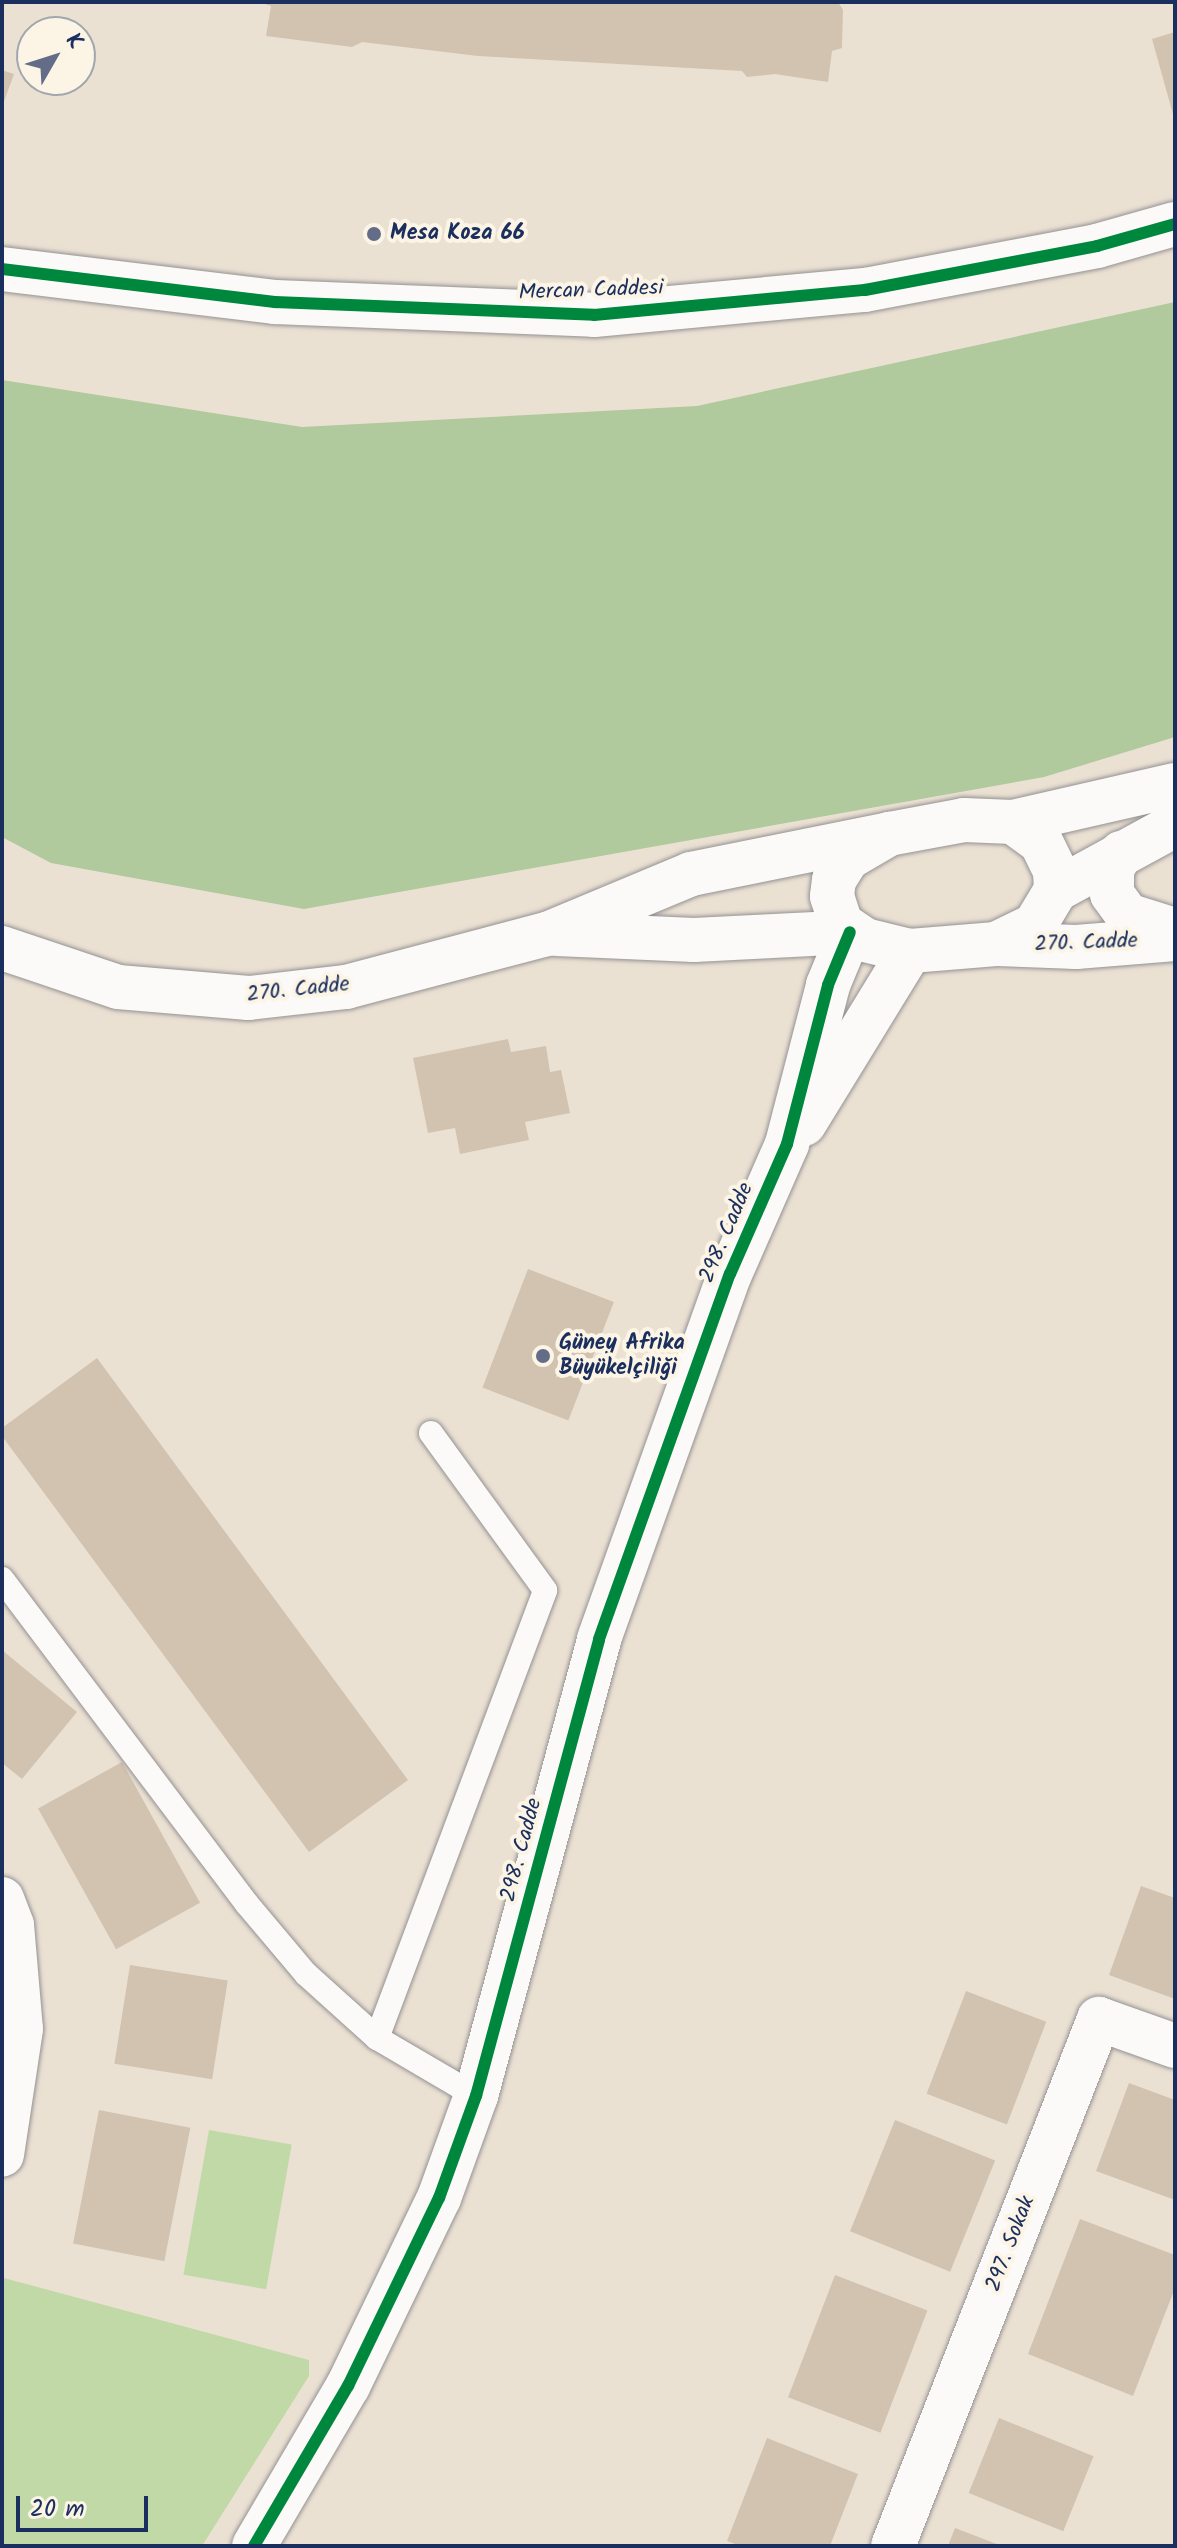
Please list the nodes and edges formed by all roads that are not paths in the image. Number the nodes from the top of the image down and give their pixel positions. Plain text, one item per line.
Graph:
1 (1175, 224) edge
2 (2, 269) edge
3 (1175, 785) edge
4 (1013, 822) junction
5 (1175, 825) edge
6 (889, 834) junction
7 (1121, 853) junction
8 (1056, 890) junction
9 (1175, 930) edge
10 (850, 932) junction
11 (547, 934) junction
12 (1175, 939) edge
13 (996, 944) junction
14 (2, 948) edge
15 (910, 951) junction
16 (787, 1144) junction
17 (431, 1433) dead end
18 (2, 1579) edge
19 (2, 1899) edge
20 (377, 2038) junction
21 (1175, 2046) edge
22 (476, 2096) junction
23 (2, 2155) edge
24 (254, 2546) edge
25 (893, 2546) edge

1 - 2 street, Mercan Caddesi
3 - 4 street, 270. Cadde
4 - 6 street, 270. Cadde
4 - 8 street
5 - 7 street
6 - 10 street, 270. Cadde
6 - 11 street, 270. Cadde
7 - 8 street
7 - 9 street, 270. Cadde
8 - 13 street, 270. Cadde
10 - 11 street, 270. Cadde
10 - 15 street, 270. Cadde
10 - 16 street
11 - 14 street, 270. Cadde
12 - 13 street, 270. Cadde
13 - 15 street, 270. Cadde
15 - 16 street
16 - 22 street, 298. Cadde
17 - 20 lane
18 - 20 lane
19 - 23 street
20 - 22 lane
21 - 25 street, 297. Sokak
22 - 24 street, 298. Cadde

